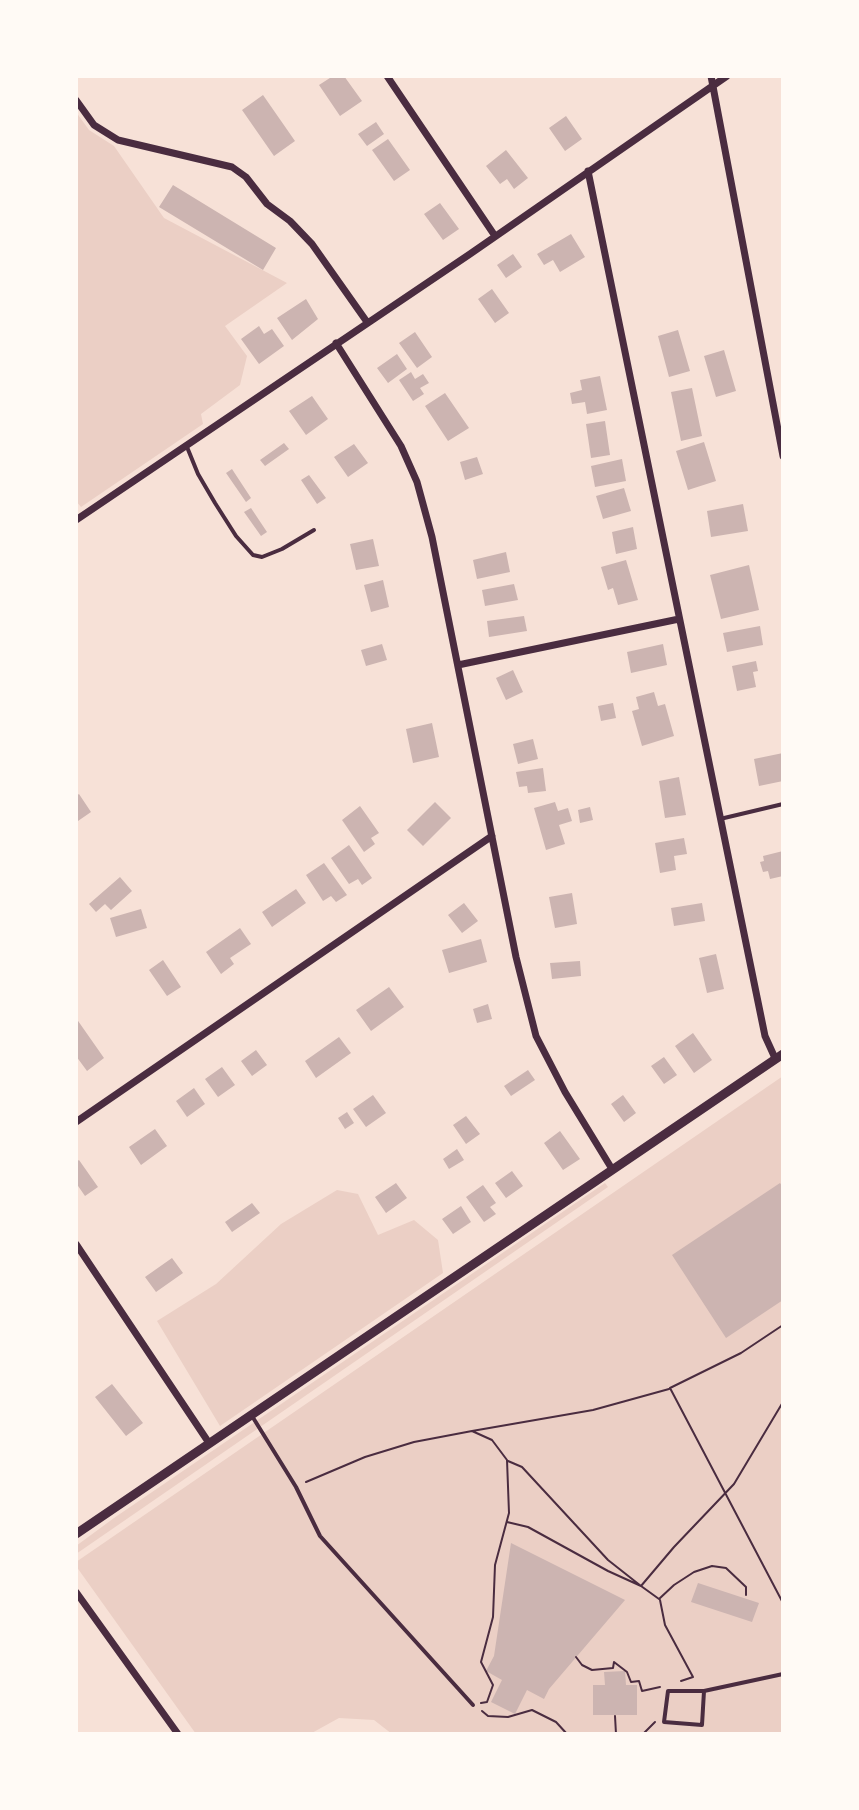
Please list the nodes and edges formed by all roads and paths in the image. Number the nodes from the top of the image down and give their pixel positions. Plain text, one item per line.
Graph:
1 (387, 76) edge
2 (711, 76) edge
3 (727, 76) edge
4 (713, 85) junction
5 (76, 100) edge
6 (588, 171) junction
7 (495, 236) junction
8 (367, 322) junction
9 (336, 343) junction
10 (186, 445) junction
11 (783, 456) edge
12 (76, 520) edge
13 (314, 530) dead end
14 (679, 619) junction
15 (458, 665) junction
16 (783, 804) edge
17 (720, 819) junction
18 (492, 836) junction
19 (779, 1056) edge
20 (76, 1122) edge
21 (612, 1169) junction
22 (76, 1244) edge
23 (783, 1325) edge
24 (670, 1388) junction
25 (783, 1402) edge
26 (251, 1414) junction
27 (472, 1431) junction
28 (209, 1443) junction
29 (507, 1460) junction
30 (296, 1487) junction
31 (725, 1493) junction
32 (506, 1522) junction
33 (76, 1534) edge
34 (641, 1586) junction
35 (76, 1592) edge
36 (746, 1595) dead end
37 (659, 1599) junction
38 (783, 1603) edge
39 (576, 1657) dead end
40 (783, 1674) edge
41 (681, 1682) dead end
42 (666, 1687) dead end
43 (704, 1691) junction
44 (473, 1705) junction
45 (615, 1716) dead end
46 (661, 1716) dead end
47 (178, 1734) edge
48 (567, 1734) edge
49 (616, 1734) edge
50 (643, 1734) edge

1 - 7 street
2 - 4 street
3 - 4 street
4 - 6 street
4 - 11 street
5 - 8 street
6 - 7 street
6 - 14 street
7 - 8 street
8 - 9 street
9 - 10 street
9 - 15 street
10 - 12 street
10 - 13 lane
14 - 15 street
14 - 17 street
15 - 18 street
16 - 17 lane
17 - 19 street
18 - 20 street
18 - 21 street
19 - 21 street
21 - 26 street
22 - 28 street
23 - 24 path
24 - 27 path
24 - 31 path
25 - 31 path
26 - 28 street
26 - 30 lane
27 - 29 path
27 - 30 path
28 - 33 street
29 - 32 path
29 - 34 path
30 - 44 lane
31 - 34 path
31 - 38 path
32 - 34 path
32 - 44 path
34 - 37 path
35 - 47 street
36 - 37 path
37 - 41 path
39 - 42 path
40 - 43 lane
43 - 43 lane
44 - 48 path
45 - 49 path
46 - 50 path

